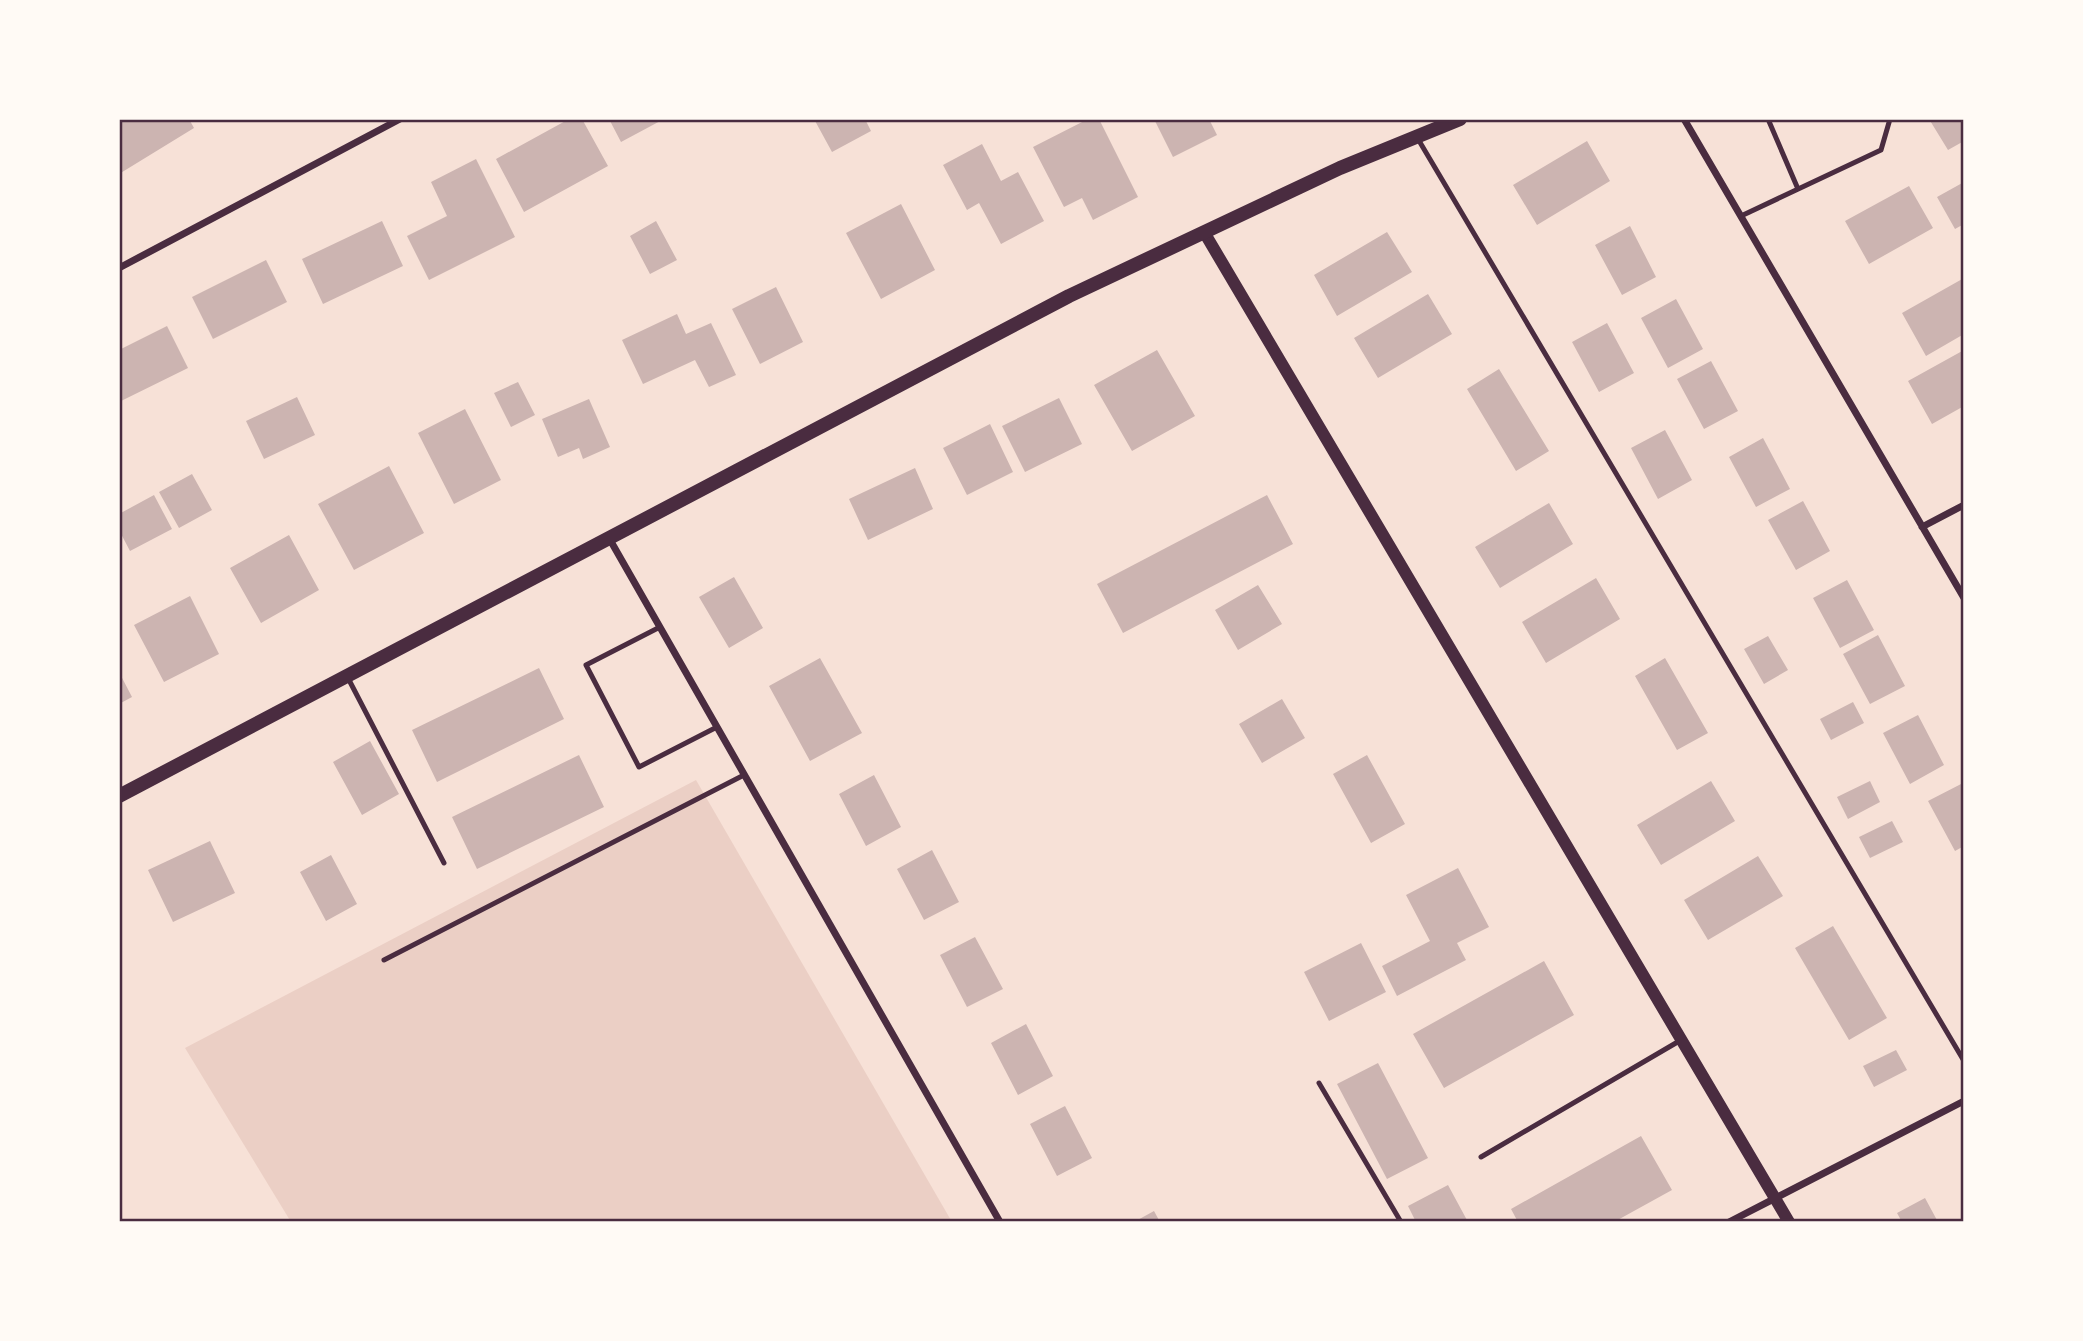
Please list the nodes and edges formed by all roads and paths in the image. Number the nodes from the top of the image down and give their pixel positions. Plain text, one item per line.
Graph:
1 (400, 119) edge
2 (1460, 119) edge
3 (1684, 119) edge
4 (1768, 119) edge
5 (1890, 119) edge
6 (1417, 137) junction
7 (1798, 189) junction
8 (1741, 216) junction
9 (1204, 232) junction
10 (119, 268) edge
11 (1964, 505) edge
12 (1922, 527) junction
13 (609, 537) junction
14 (1964, 598) edge
15 (660, 627) junction
16 (347, 675) junction
17 (717, 727) junction
18 (744, 775) junction
19 (119, 796) edge
20 (444, 863) dead end
21 (383, 960) dead end
22 (1681, 1040) junction
23 (1964, 1061) edge
24 (1319, 1083) dead end
25 (1964, 1101) edge
26 (1481, 1157) dead end
27 (1774, 1198) junction
28 (1000, 1222) edge
29 (1401, 1222) edge
30 (1728, 1222) edge
31 (1788, 1222) edge

1 - 10 street
2 - 6 main road
3 - 8 street
4 - 7 lane
5 - 7 lane
6 - 9 main road
6 - 23 lane
7 - 8 lane
8 - 12 street
9 - 13 main road
9 - 22 street
11 - 12 street
12 - 14 street
13 - 15 street
13 - 16 main road
15 - 17 street
15 - 17 lane
16 - 19 main road
16 - 20 lane
17 - 18 street
18 - 21 lane
18 - 28 street
22 - 26 lane
22 - 27 street
24 - 29 lane
25 - 27 street
27 - 30 street
27 - 31 street

